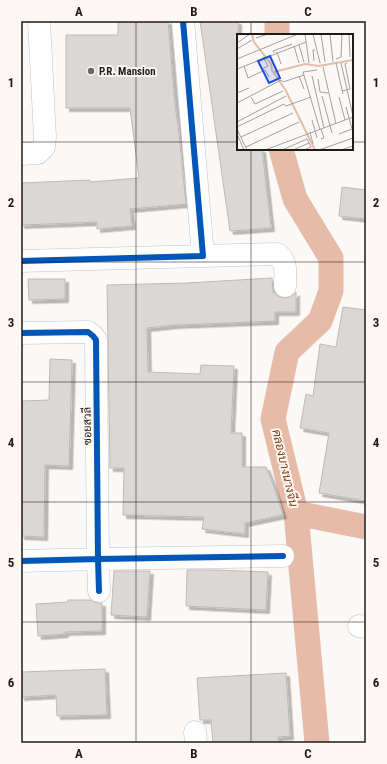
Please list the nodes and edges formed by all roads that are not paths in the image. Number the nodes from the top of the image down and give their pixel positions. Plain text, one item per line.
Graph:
1 (39, 21) edge
2 (183, 21) edge
3 (21, 154) edge
4 (203, 256) junction
5 (21, 262) edge
6 (285, 286) dead end
7 (21, 333) edge
8 (283, 556) dead end
9 (98, 559) junction
10 (21, 561) edge
11 (99, 591) dead end

1 - 3 street
2 - 4 street
4 - 5 street
4 - 6 street
7 - 9 street, ซอยสวลี
8 - 9 street
9 - 10 street
9 - 11 street, ซอยสวลี

